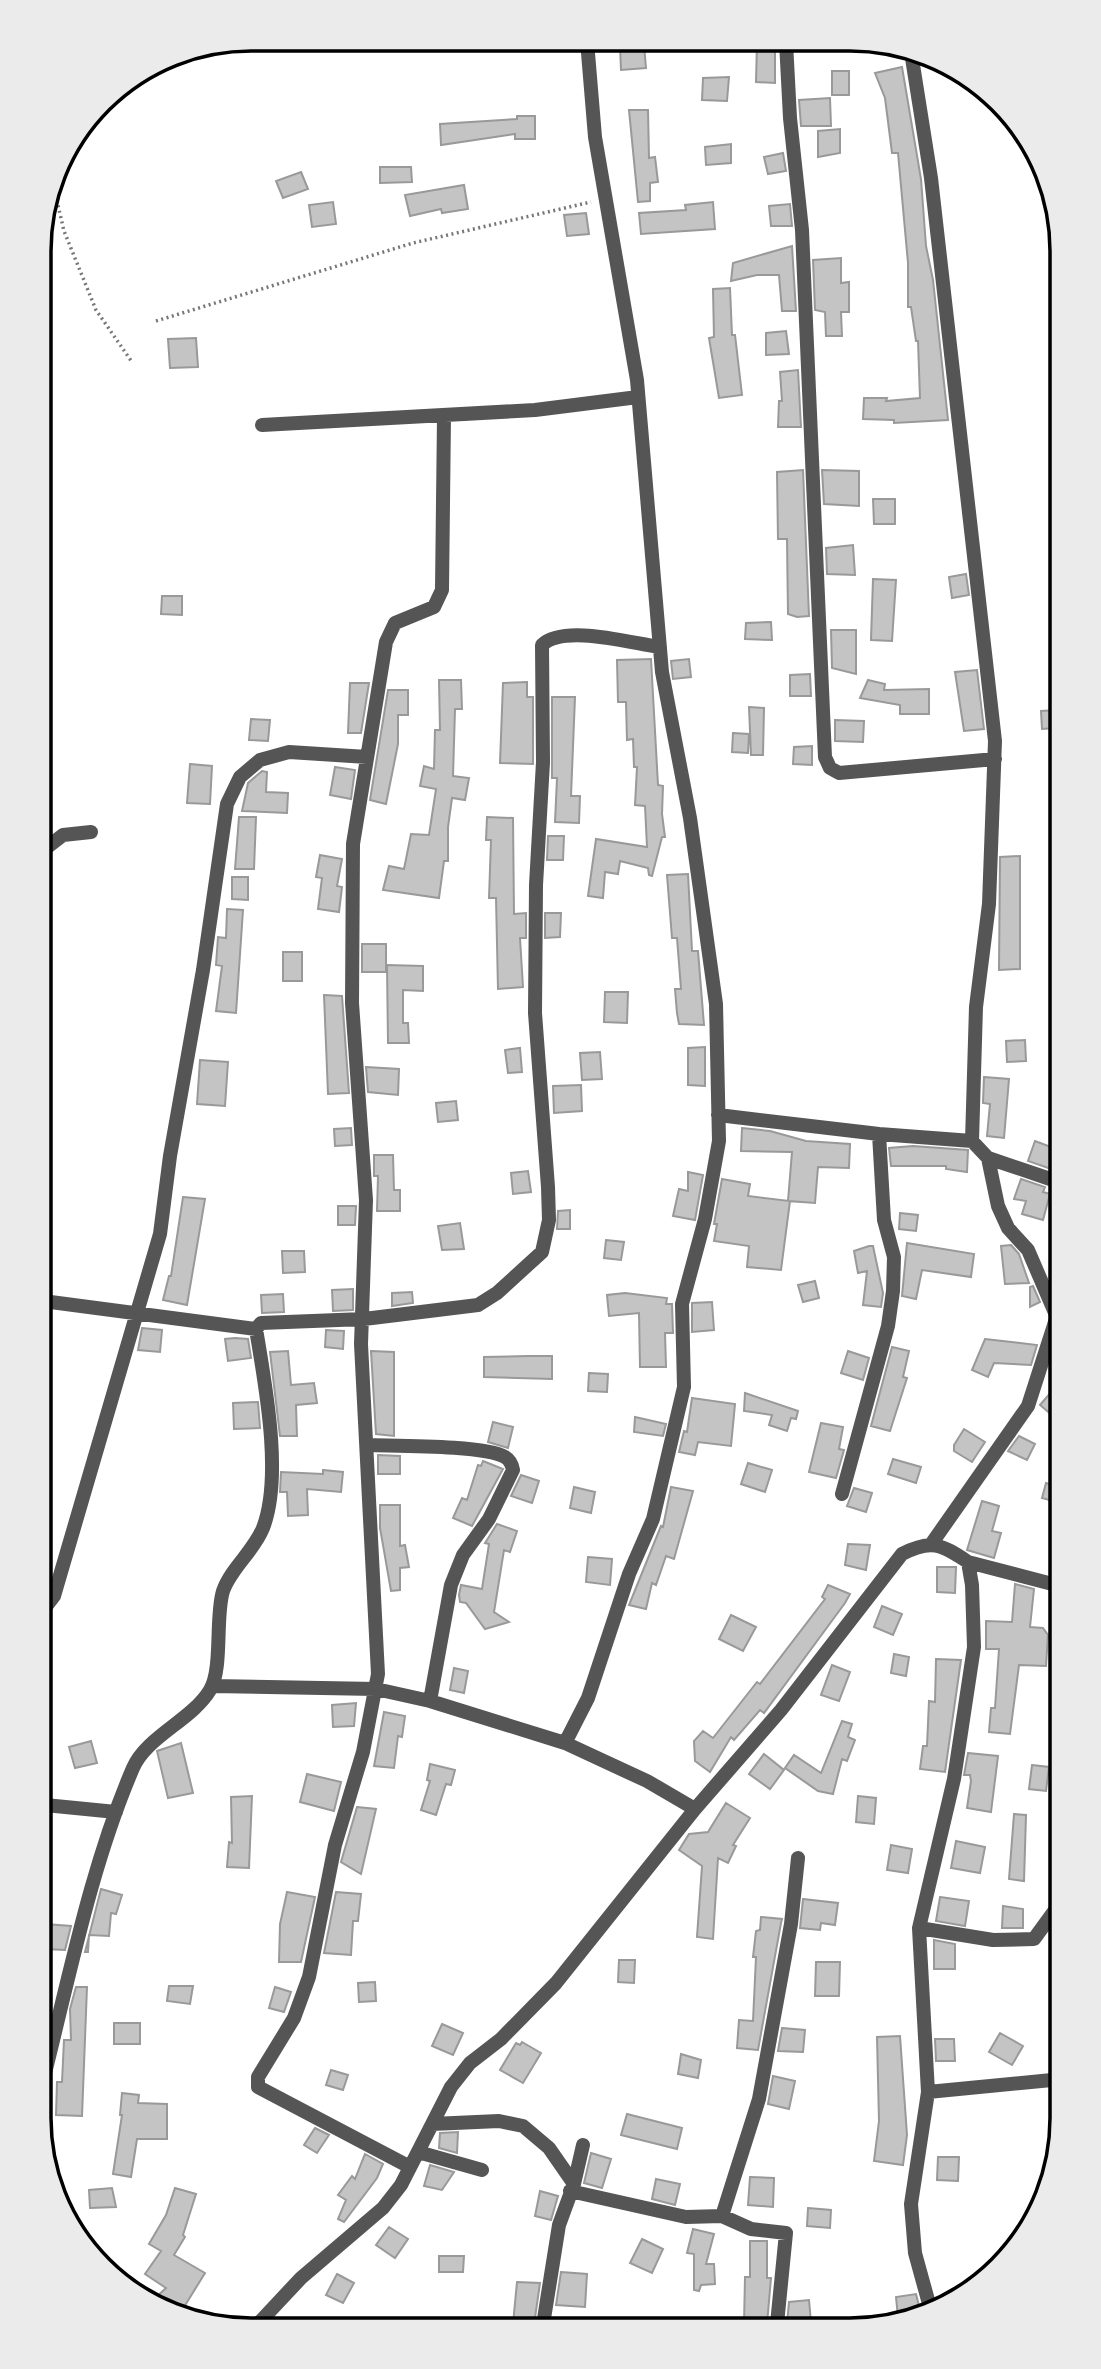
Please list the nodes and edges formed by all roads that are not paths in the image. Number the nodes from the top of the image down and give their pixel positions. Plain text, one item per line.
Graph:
1 (588, 51) edge
2 (786, 51) edge
3 (912, 60) edge
4 (638, 397) junction
5 (444, 416) junction
6 (262, 425) dead end
7 (660, 647) junction
8 (368, 757) junction
9 (995, 759) junction
10 (91, 832) dead end
11 (51, 844) edge
12 (718, 1115) junction
13 (879, 1134) junction
14 (972, 1141) junction
15 (988, 1158) junction
16 (1050, 1179) edge
17 (1050, 1301) edge
18 (51, 1302) edge
19 (137, 1313) junction
20 (364, 1319) junction
21 (256, 1329) junction
22 (1050, 1343) edge
23 (368, 1445) junction
24 (842, 1494) dead end
25 (932, 1544) junction
26 (968, 1562) junction
27 (1050, 1583) edge
28 (51, 1601) edge
29 (212, 1686) junction
30 (376, 1689) junction
31 (430, 1701) junction
32 (565, 1743) junction
33 (51, 1806) edge
34 (695, 1809) junction
35 (116, 1812) junction
36 (799, 1858) dead end
37 (1050, 1917) edge
38 (919, 1928) junction
39 (51, 2052) edge
40 (1050, 2080) edge
41 (928, 2092) junction
42 (432, 2124) junction
43 (583, 2145) dead end
44 (418, 2152) junction
45 (410, 2167) junction
46 (482, 2170) dead end
47 (572, 2188) junction
48 (722, 2216) junction
49 (929, 2302) edge
50 (264, 2318) edge
51 (544, 2318) edge
52 (778, 2318) edge

1 - 4 street
2 - 9 street
3 - 9 street
4 - 5 street
4 - 7 street
5 - 6 street
5 - 8 street
7 - 12 street
7 - 20 street
8 - 19 street
8 - 20 street
9 - 14 street
10 - 11 street
12 - 13 street
12 - 32 street
13 - 14 street
13 - 24 street
14 - 15 street
15 - 16 street
15 - 17 street
18 - 19 street
19 - 21 street
19 - 28 street
20 - 21 street
20 - 23 street
21 - 29 street
22 - 25 street
23 - 30 street
23 - 31 street
25 - 26 street
25 - 34 street
26 - 27 street
26 - 38 street
29 - 30 street
29 - 35 street
30 - 31 street
30 - 45 street
31 - 32 street
32 - 34 street
33 - 35 street
34 - 42 street
35 - 39 street
36 - 48 street
37 - 38 street
38 - 41 street
40 - 41 street
41 - 49 street
42 - 44 street
42 - 47 street
43 - 47 street
44 - 45 street
44 - 46 street
45 - 50 street
47 - 48 street
47 - 51 street
48 - 52 street

